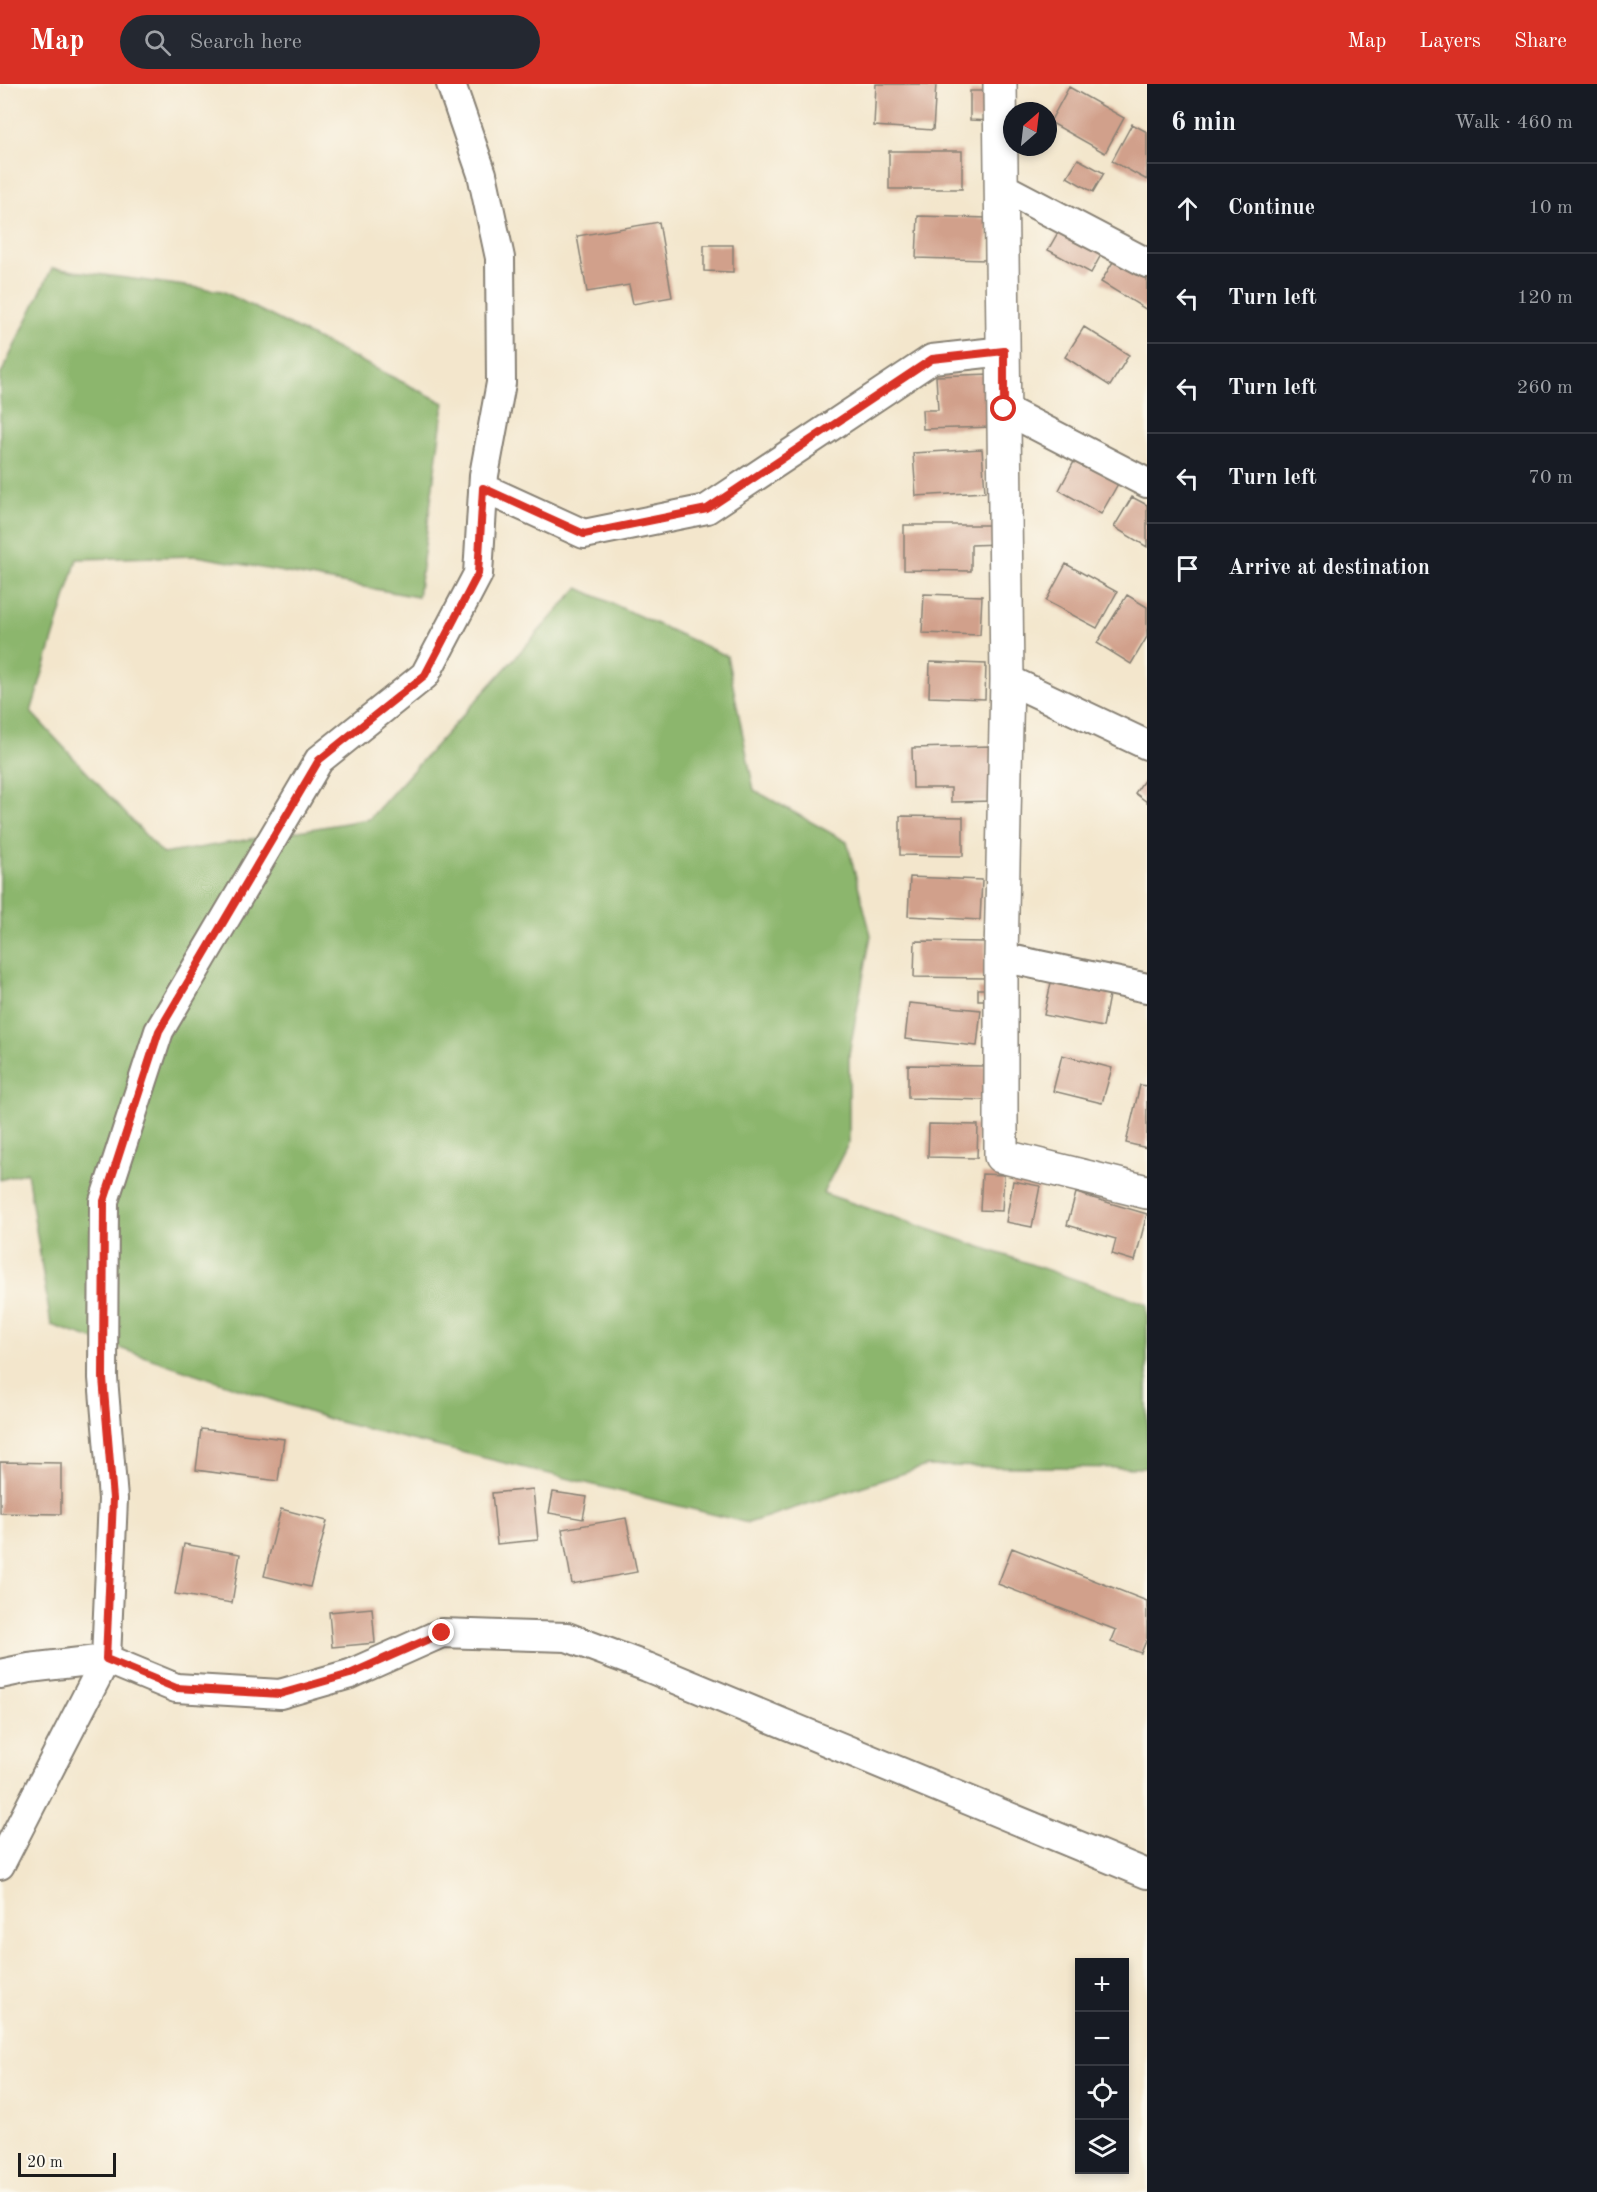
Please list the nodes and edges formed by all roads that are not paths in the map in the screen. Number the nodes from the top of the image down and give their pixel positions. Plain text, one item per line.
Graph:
1 (451, 84) edge
2 (1000, 84) edge
3 (1002, 187) junction
4 (1147, 262) edge
5 (1004, 351) junction
6 (1004, 409) junction
7 (1147, 483) edge
8 (483, 488) junction
9 (1008, 679) junction
10 (1147, 746) edge
11 (1001, 957) junction
12 (1147, 988) edge
13 (1147, 1192) edge
14 (106, 1659) junction
15 (0, 1674) edge
16 (0, 1865) edge
17 (1147, 1874) edge

1 - 8 street
2 - 3 street
3 - 4 street
3 - 5 street
5 - 6 street
5 - 8 street
6 - 7 street
6 - 9 street
8 - 14 street
9 - 10 street
9 - 11 street
11 - 12 street
11 - 13 street
14 - 15 street
14 - 16 street
14 - 17 street

